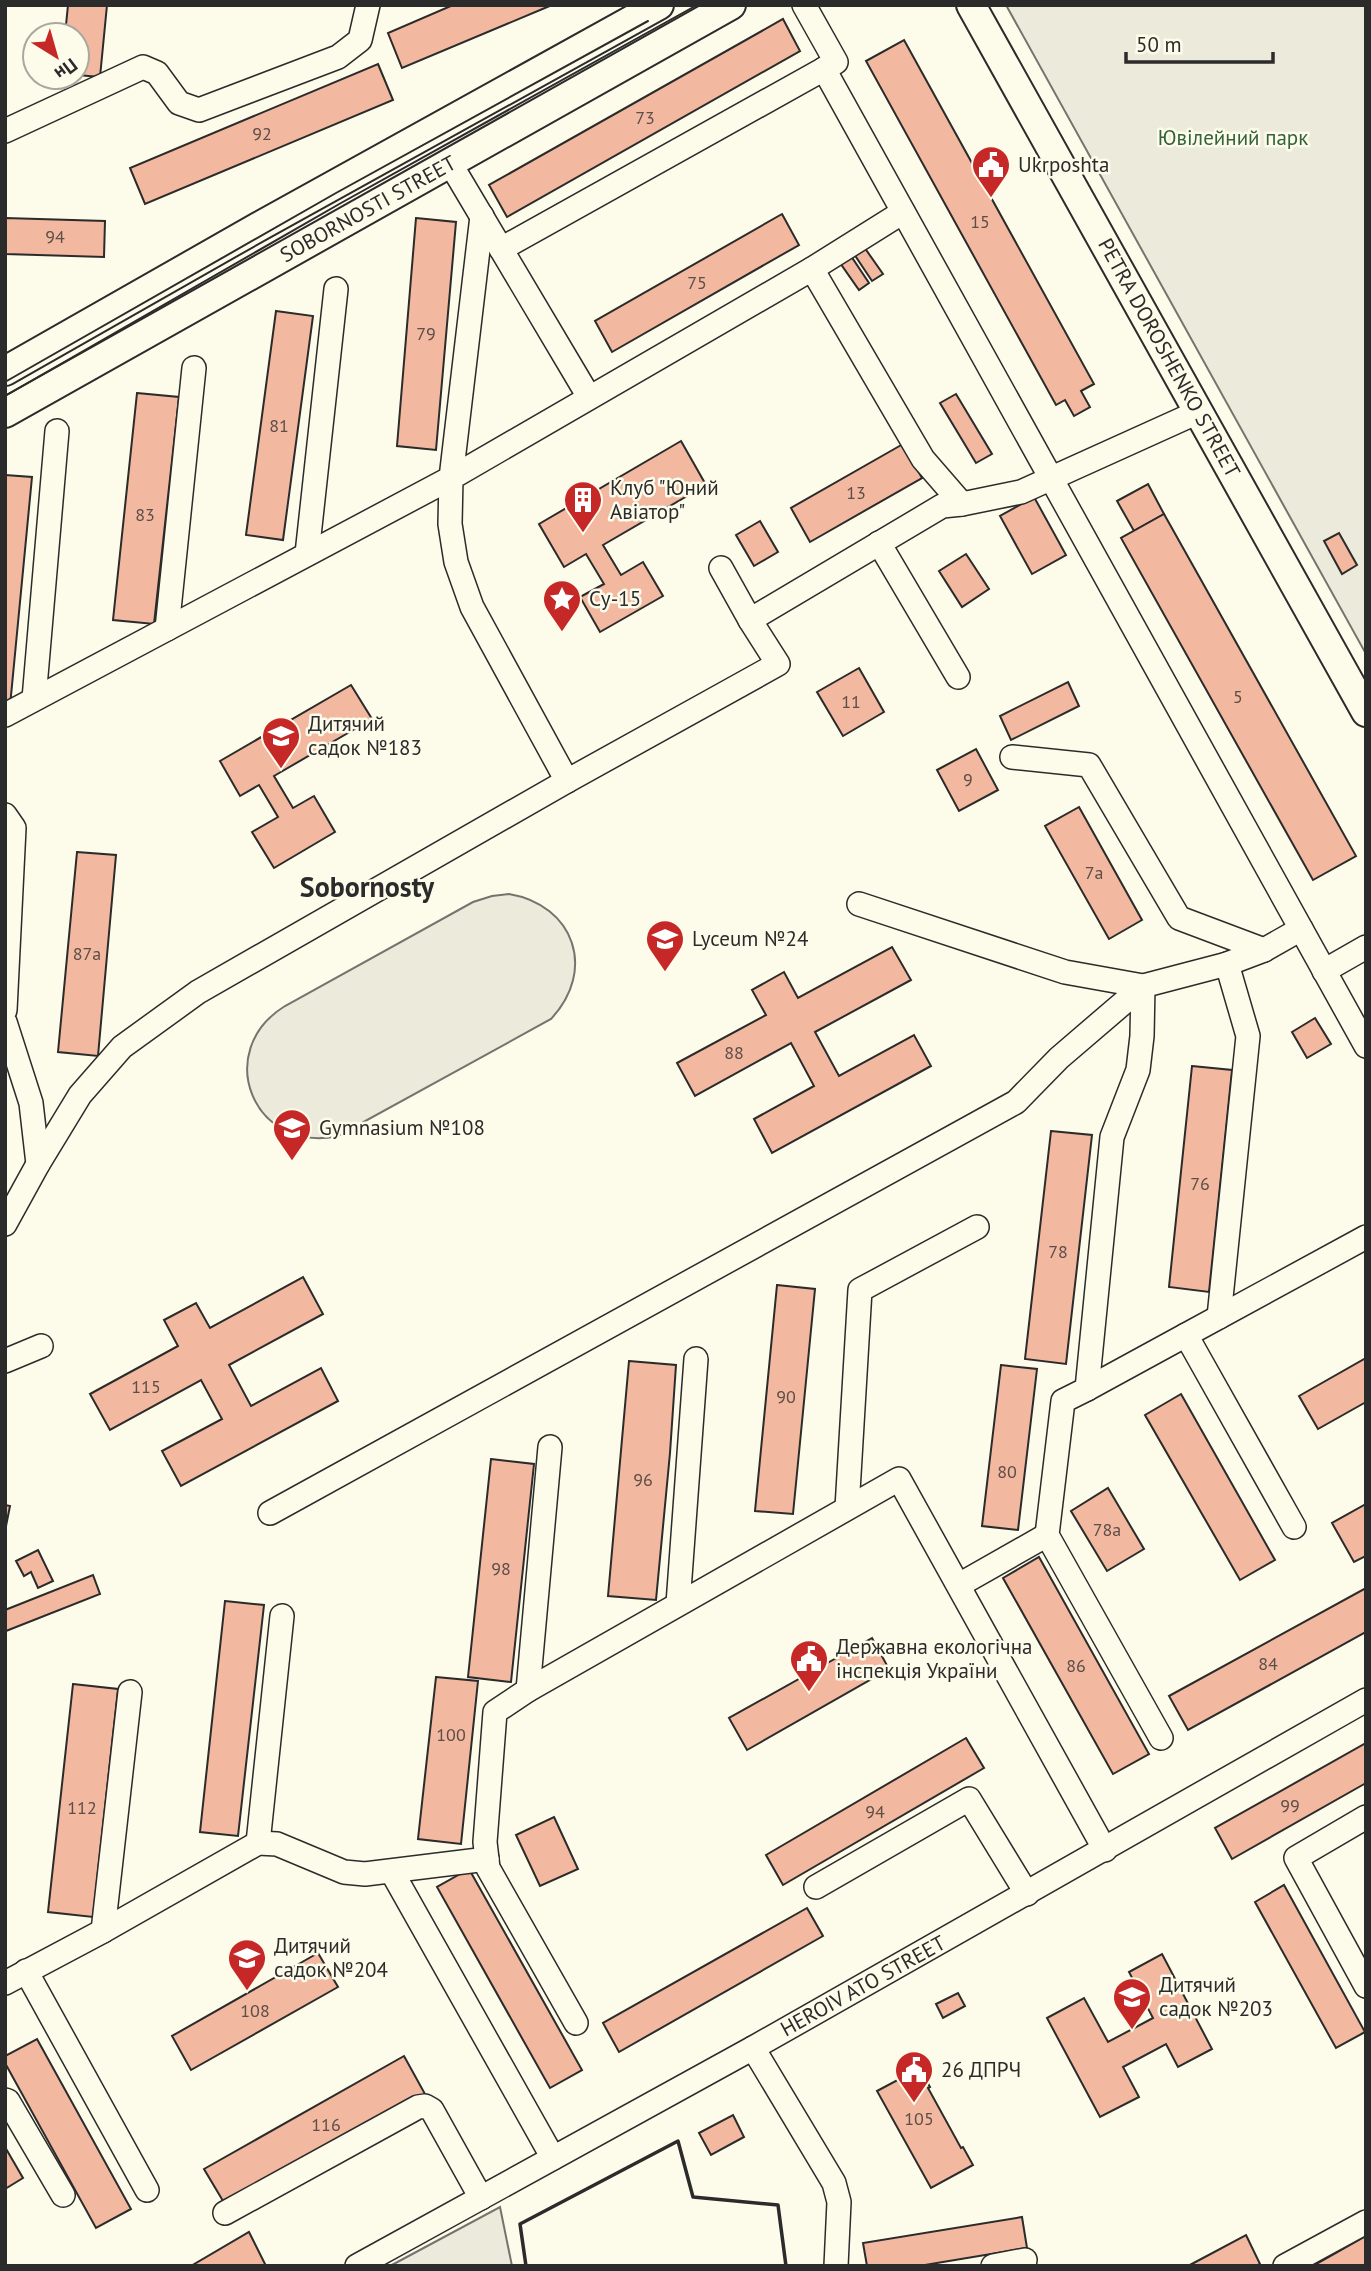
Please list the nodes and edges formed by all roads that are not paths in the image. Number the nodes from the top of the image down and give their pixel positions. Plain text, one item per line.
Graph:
1 (368, 5) edge
2 (659, 5) edge
3 (732, 5) edge
4 (804, 5) edge
5 (971, 5) edge
6 (824, 69) junction
7 (5, 131) edge
8 (450, 163) junction
9 (903, 212) junction
10 (482, 216) junction
11 (501, 249) junction
12 (812, 269) junction
13 (336, 289) dead end
14 (194, 368) dead end
15 (5, 371) edge
16 (589, 397) junction
17 (1198, 412) junction
18 (5, 413) edge
19 (57, 431) dead end
20 (451, 478) junction
21 (1051, 478) junction
22 (962, 505) junction
23 (879, 543) junction
24 (307, 554) junction
25 (722, 568) dead end
26 (750, 620) junction
27 (167, 629) junction
28 (958, 677) dead end
29 (34, 699) junction
30 (1366, 712) edge
31 (5, 715) edge
32 (1012, 757) dead end
33 (566, 781) junction
34 (5, 815) edge
35 (859, 904) dead end
36 (1301, 929) junction
37 (1366, 947) edge
38 (1264, 950) junction
39 (1227, 964) junction
40 (1324, 971) junction
41 (1143, 986) junction
42 (5, 1010) edge
43 (5, 1022) edge
44 (1366, 1046) edge
45 (38, 1164) junction
46 (5, 1224) edge
47 (977, 1227) dead end
48 (1366, 1237) edge
49 (1219, 1317) junction
50 (1186, 1335) junction
51 (41, 1346) dead end
52 (696, 1359) dead end
53 (5, 1361) edge
54 (1087, 1389) junction
55 (550, 1447) dead end
56 (847, 1508) junction
57 (270, 1513) dead end
58 (1294, 1527) dead end
59 (1047, 1535) junction
60 (959, 1585) junction
61 (678, 1604) junction
62 (282, 1616) dead end
63 (528, 1690) junction
64 (130, 1692) dead end
65 (1366, 1700) edge
66 (1161, 1738) dead end
67 (1366, 1817) edge
68 (258, 1843) junction
69 (1105, 1850) junction
70 (487, 1859) junction
71 (392, 1872) junction
72 (816, 1887) dead end
73 (1027, 1894) junction
74 (103, 1930) junction
75 (26, 1971) junction
76 (5, 1983) edge
77 (1366, 1986) edge
78 (576, 2023) dead end
79 (753, 2048) junction
80 (5, 2100) edge
81 (553, 2158) junction
82 (147, 2190) dead end
83 (63, 2195) dead end
84 (481, 2198) junction
85 (225, 2213) dead end
86 (1366, 2222) edge
87 (1025, 2260) dead end
88 (357, 2266) edge
89 (836, 2266) edge
90 (993, 2266) edge
91 (1286, 2266) edge

1 - 7 street
2 - 15 main road, SOBORNOSTI STREET
3 - 8 main road, SOBORNOSTI STREET
4 - 6 street
5 - 17 main road, PETRA DOROSHENKO STREET
6 - 9 street
6 - 11 street
8 - 10 street
8 - 18 main road, SOBORNOSTI STREET
9 - 12 street
9 - 21 street
10 - 11 street
10 - 20 street
11 - 16 street
12 - 16 street
12 - 22 street
13 - 24 street
14 - 27 street
16 - 20 street
17 - 21 street
17 - 30 main road, PETRA DOROSHENKO STREET
19 - 29 street
20 - 24 street
20 - 33 street
21 - 22 street
21 - 36 street
22 - 23 street
23 - 26 street
23 - 28 street
24 - 27 street
25 - 26 street
26 - 33 street
27 - 29 street
29 - 31 street
32 - 38 street
33 - 45 street
34 - 42 street
35 - 41 street
36 - 38 street
36 - 40 street
37 - 40 street
38 - 39 street
39 - 41 street
39 - 49 street
40 - 44 street
41 - 54 street
41 - 57 street
43 - 45 street
45 - 46 street
47 - 56 street
48 - 49 street
49 - 50 street
50 - 54 street
50 - 58 street
51 - 53 street
52 - 61 street
54 - 59 street
55 - 63 street
56 - 60 street
56 - 61 street
59 - 60 street
59 - 66 street
60 - 69 street
61 - 63 street
62 - 68 street
63 - 70 street
64 - 74 street
65 - 69 street, HEROIV ATO STREET
67 - 77 street
68 - 71 street
68 - 74 street
69 - 73 street, HEROIV ATO STREET
70 - 71 street
70 - 78 street
71 - 81 street
72 - 73 street
73 - 79 street, HEROIV ATO STREET
74 - 75 street
75 - 76 street
75 - 82 street
79 - 81 street, HEROIV ATO STREET
79 - 89 street
80 - 83 street
81 - 84 street, HEROIV ATO STREET
84 - 85 street
84 - 88 street, HEROIV ATO STREET
86 - 91 street
87 - 90 street

